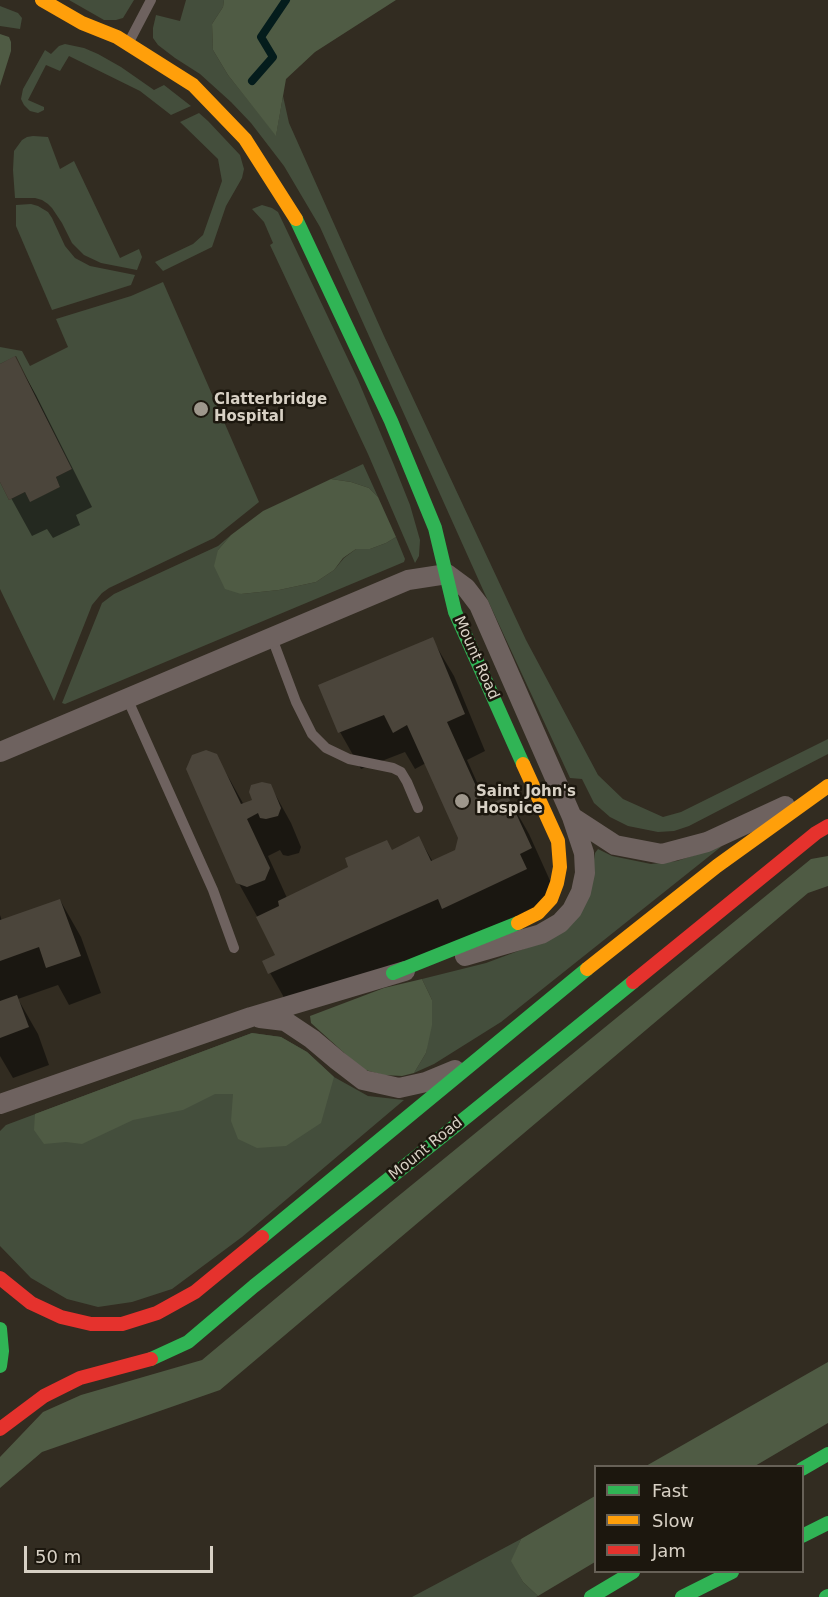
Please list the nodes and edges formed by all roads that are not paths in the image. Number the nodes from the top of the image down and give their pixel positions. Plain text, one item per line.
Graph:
1 (42, 0) edge
2 (151, 0) edge
3 (128, 44) junction
4 (447, 574) junction
5 (272, 638) junction
6 (127, 698) junction
7 (0, 752) edge
8 (827, 786) edge
9 (418, 808) dead end
10 (572, 816) junction
11 (828, 826) edge
12 (234, 948) dead end
13 (393, 973) junction
14 (251, 1017) junction
15 (474, 1063) junction
16 (43, 1090) junction
17 (0, 1104) edge
18 (0, 1117) edge
19 (0, 1278) edge
20 (0, 1329) edge
21 (0, 1366) edge
22 (0, 1429) edge
23 (828, 1454) edge
24 (804, 1468) edge
25 (828, 1523) edge
26 (804, 1535) edge
27 (631, 1573) edge
28 (730, 1573) edge
29 (591, 1597) edge
30 (682, 1597) edge

1 - 3 main road
2 - 3 lane
3 - 4 main road
4 - 5 street
4 - 10 street, Mount Road
4 - 13 main road, Mount Road
5 - 6 street
5 - 9 lane
6 - 7 street
6 - 12 lane
8 - 10 street
8 - 15 main road
10 - 13 street, Mount Road
11 - 22 main road, Mount Road
13 - 14 street, Mount Road
14 - 15 street
14 - 16 street, Mount Road
15 - 19 main road
16 - 17 street, Mount Road
16 - 18 street, Mount Road
20 - 21 main road
23 - 24 main road
25 - 26 main road
27 - 29 main road
28 - 30 main road

